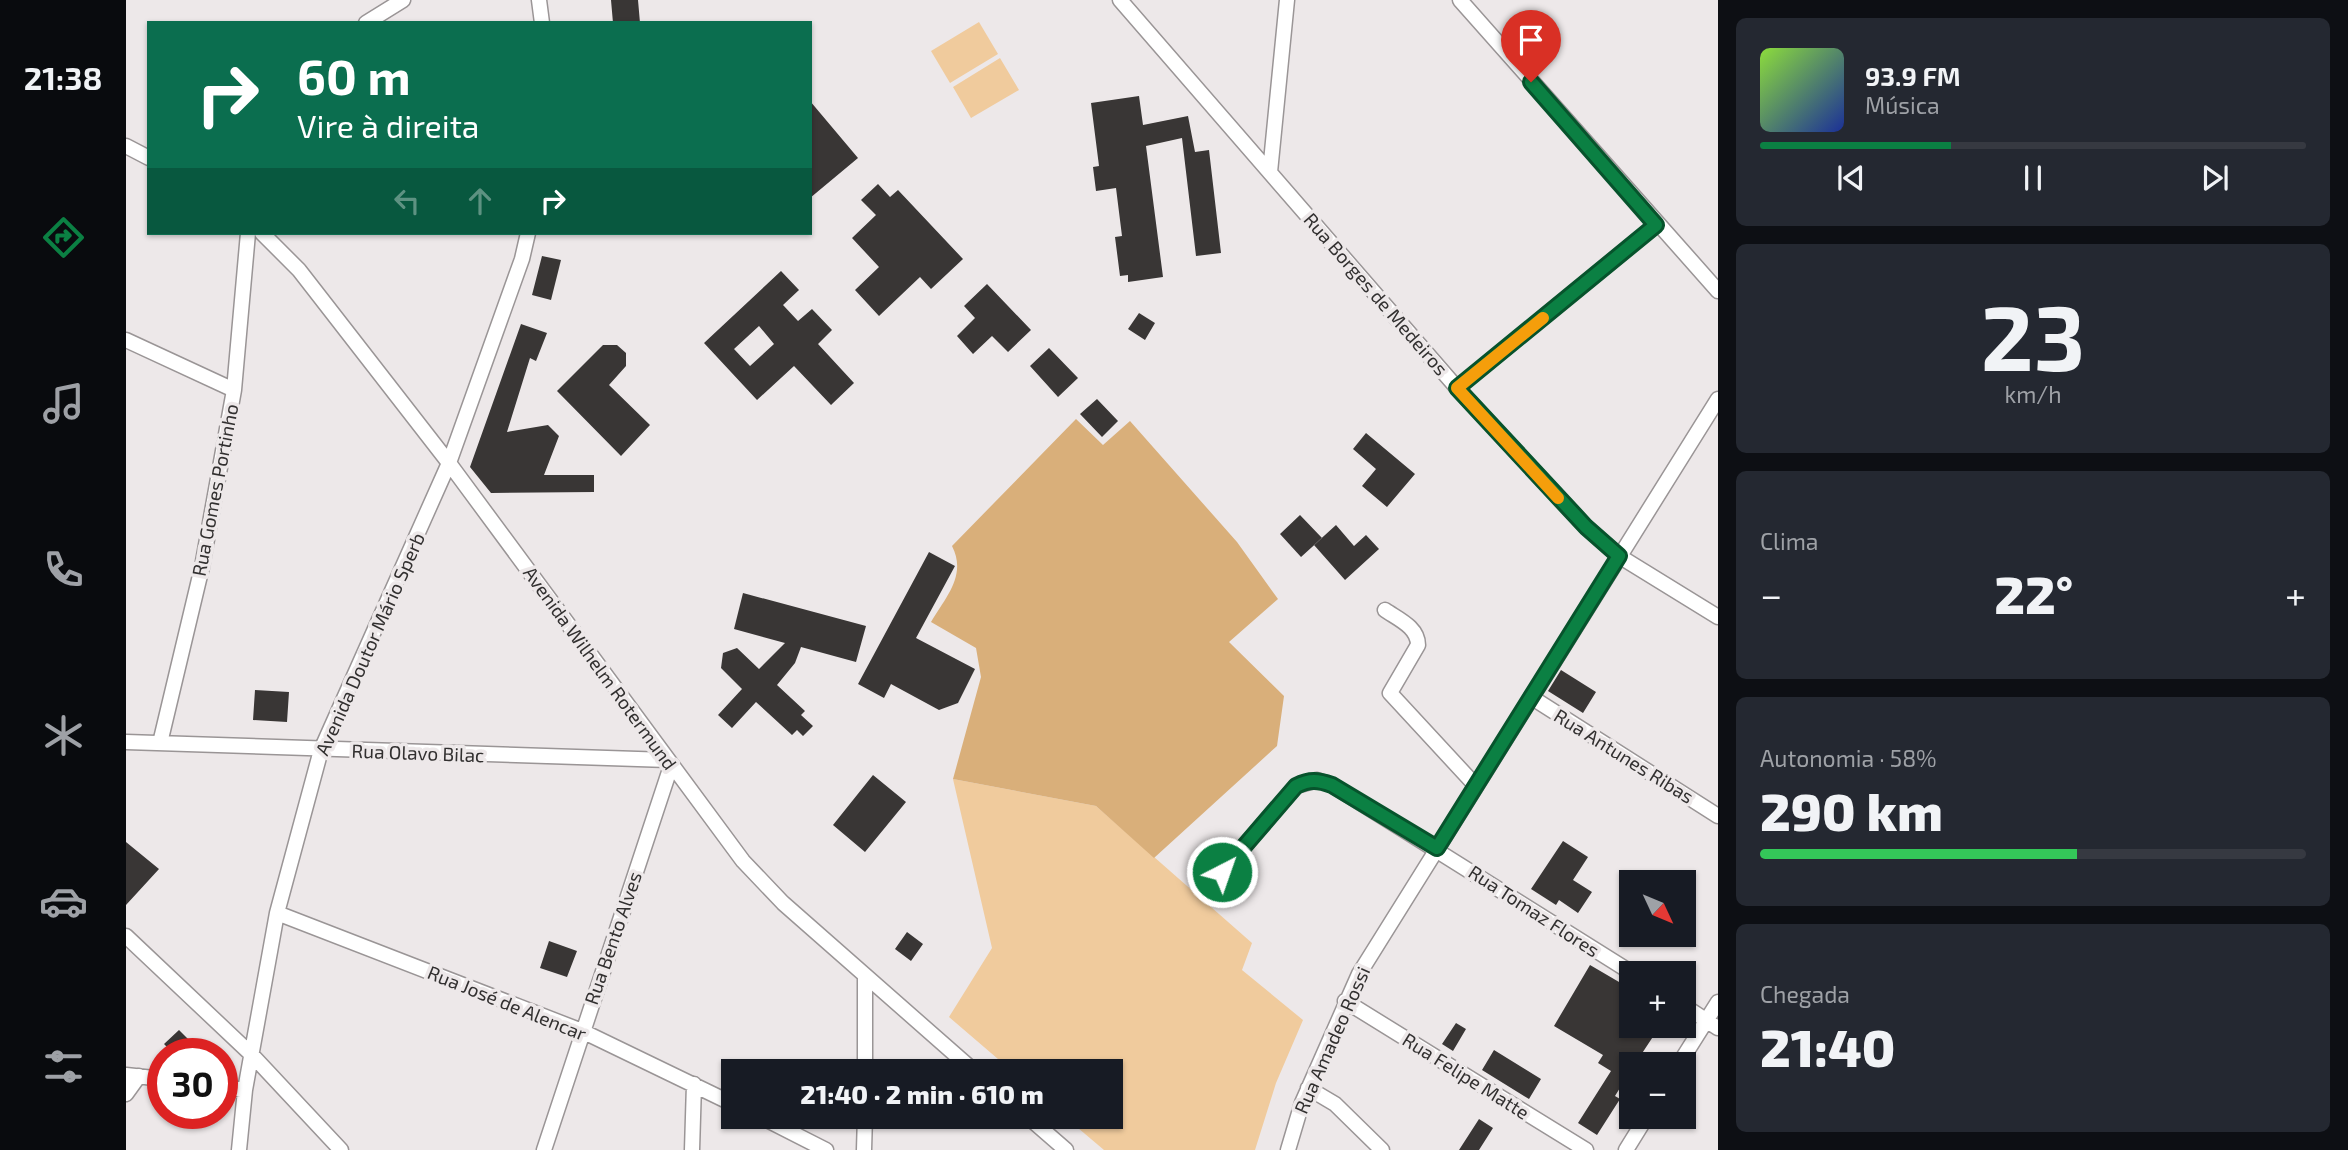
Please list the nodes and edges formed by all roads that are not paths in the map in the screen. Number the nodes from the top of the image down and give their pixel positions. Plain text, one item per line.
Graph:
1 (403, 0) edge
2 (539, 0) edge
3 (1120, 0) edge
4 (1287, 0) edge
5 (1460, 0) edge
6 (369, 21) edge
7 (542, 21) edge
8 (126, 146) edge
9 (147, 157) edge
10 (1270, 172) junction
11 (1656, 225) junction
12 (248, 235) edge
13 (264, 235) edge
14 (528, 235) edge
15 (1718, 291) edge
16 (126, 341) edge
17 (1457, 388) junction
18 (234, 390) junction
19 (1717, 401) edge
20 (449, 463) junction
21 (1619, 556) junction
22 (1385, 610) dead end
23 (1718, 617) edge
24 (1531, 697) junction
25 (126, 742) edge
26 (160, 743) junction
27 (321, 750) junction
28 (670, 763) junction
29 (1476, 786) junction
30 (1718, 816) edge
31 (1437, 848) junction
32 (1222, 872) dead end
33 (277, 913) junction
34 (126, 936) edge
35 (1619, 965) edge
36 (866, 976) junction
37 (1345, 1002) junction
38 (1718, 1002) edge
39 (1696, 1014) edge
40 (1712, 1024) edge
41 (582, 1031) junction
42 (1689, 1052) edge
43 (253, 1056) junction
44 (865, 1059) edge
45 (960, 1059) edge
46 (133, 1076) edge
47 (694, 1084) junction
48 (1308, 1088) junction
49 (238, 1089) edge
50 (245, 1090) junction
51 (126, 1094) edge
52 (721, 1098) edge
53 (785, 1129) edge
54 (865, 1129) edge
55 (1039, 1129) edge
56 (1639, 1129) edge
57 (1053, 1144) edge
58 (239, 1150) edge
59 (341, 1150) edge
60 (544, 1150) edge
61 (692, 1150) edge
62 (826, 1150) edge
63 (864, 1150) edge
64 (1066, 1150) edge
65 (1288, 1150) edge
66 (1382, 1150) edge
67 (1586, 1150) edge
68 (1626, 1150) edge

1 - 6 street
2 - 7 street
3 - 10 street, Rua Borges de Medeiros
4 - 10 street
5 - 11 street
8 - 9 street
10 - 17 street, Rua Borges de Medeiros
11 - 15 street
11 - 17 street
12 - 18 street, Rua Gomes Portinho
13 - 20 street, Avenida Wilhelm Rotermund
14 - 20 street, Avenida Doutor Mário Sperb
16 - 18 street
17 - 21 street, Rua Borges de Medeiros
18 - 26 street, Rua Gomes Portinho
19 - 21 street, Rua Amadeo Rossi
20 - 27 street, Avenida Doutor Mário Sperb
20 - 28 street, Avenida Wilhelm Rotermund
21 - 23 street, Rua Borges de Medeiros
21 - 24 street, Rua Amadeo Rossi
22 - 29 street
24 - 29 street, Rua Amadeo Rossi
24 - 30 street, Rua Antunes Ribas
25 - 26 street, Rua Olavo Bilac
26 - 27 street, Rua Olavo Bilac
27 - 28 street, Rua Olavo Bilac
27 - 33 street, Avenida Doutor Mário Sperb
28 - 36 street, Avenida Wilhelm Rotermund
28 - 41 street, Rua Bento Alves
29 - 31 street, Rua Amadeo Rossi
31 - 32 street, Rua Tomaz Flores
31 - 35 street, Rua Tomaz Flores
31 - 37 street, Rua Amadeo Rossi
33 - 41 street, Rua José de Alencar
33 - 43 street, Avenida Doutor Mário Sperb
34 - 43 street
36 - 44 street
36 - 45 street, Avenida Wilhelm Rotermund
37 - 48 street, Rua Amadeo Rossi
37 - 67 street, Rua Felipe Matte
38 - 40 street
39 - 40 street
40 - 42 street
41 - 47 street, Rua José de Alencar
41 - 60 street, Rua Bento Alves
43 - 50 street, Avenida Doutor Mário Sperb
43 - 59 street
46 - 51 street
47 - 52 street, Rua José de Alencar
47 - 61 street
48 - 65 street, Rua Amadeo Rossi
48 - 66 street
49 - 50 street
50 - 58 street, Avenida Doutor Mário Sperb
53 - 62 street
54 - 63 street
55 - 57 street
56 - 68 street
57 - 64 street

